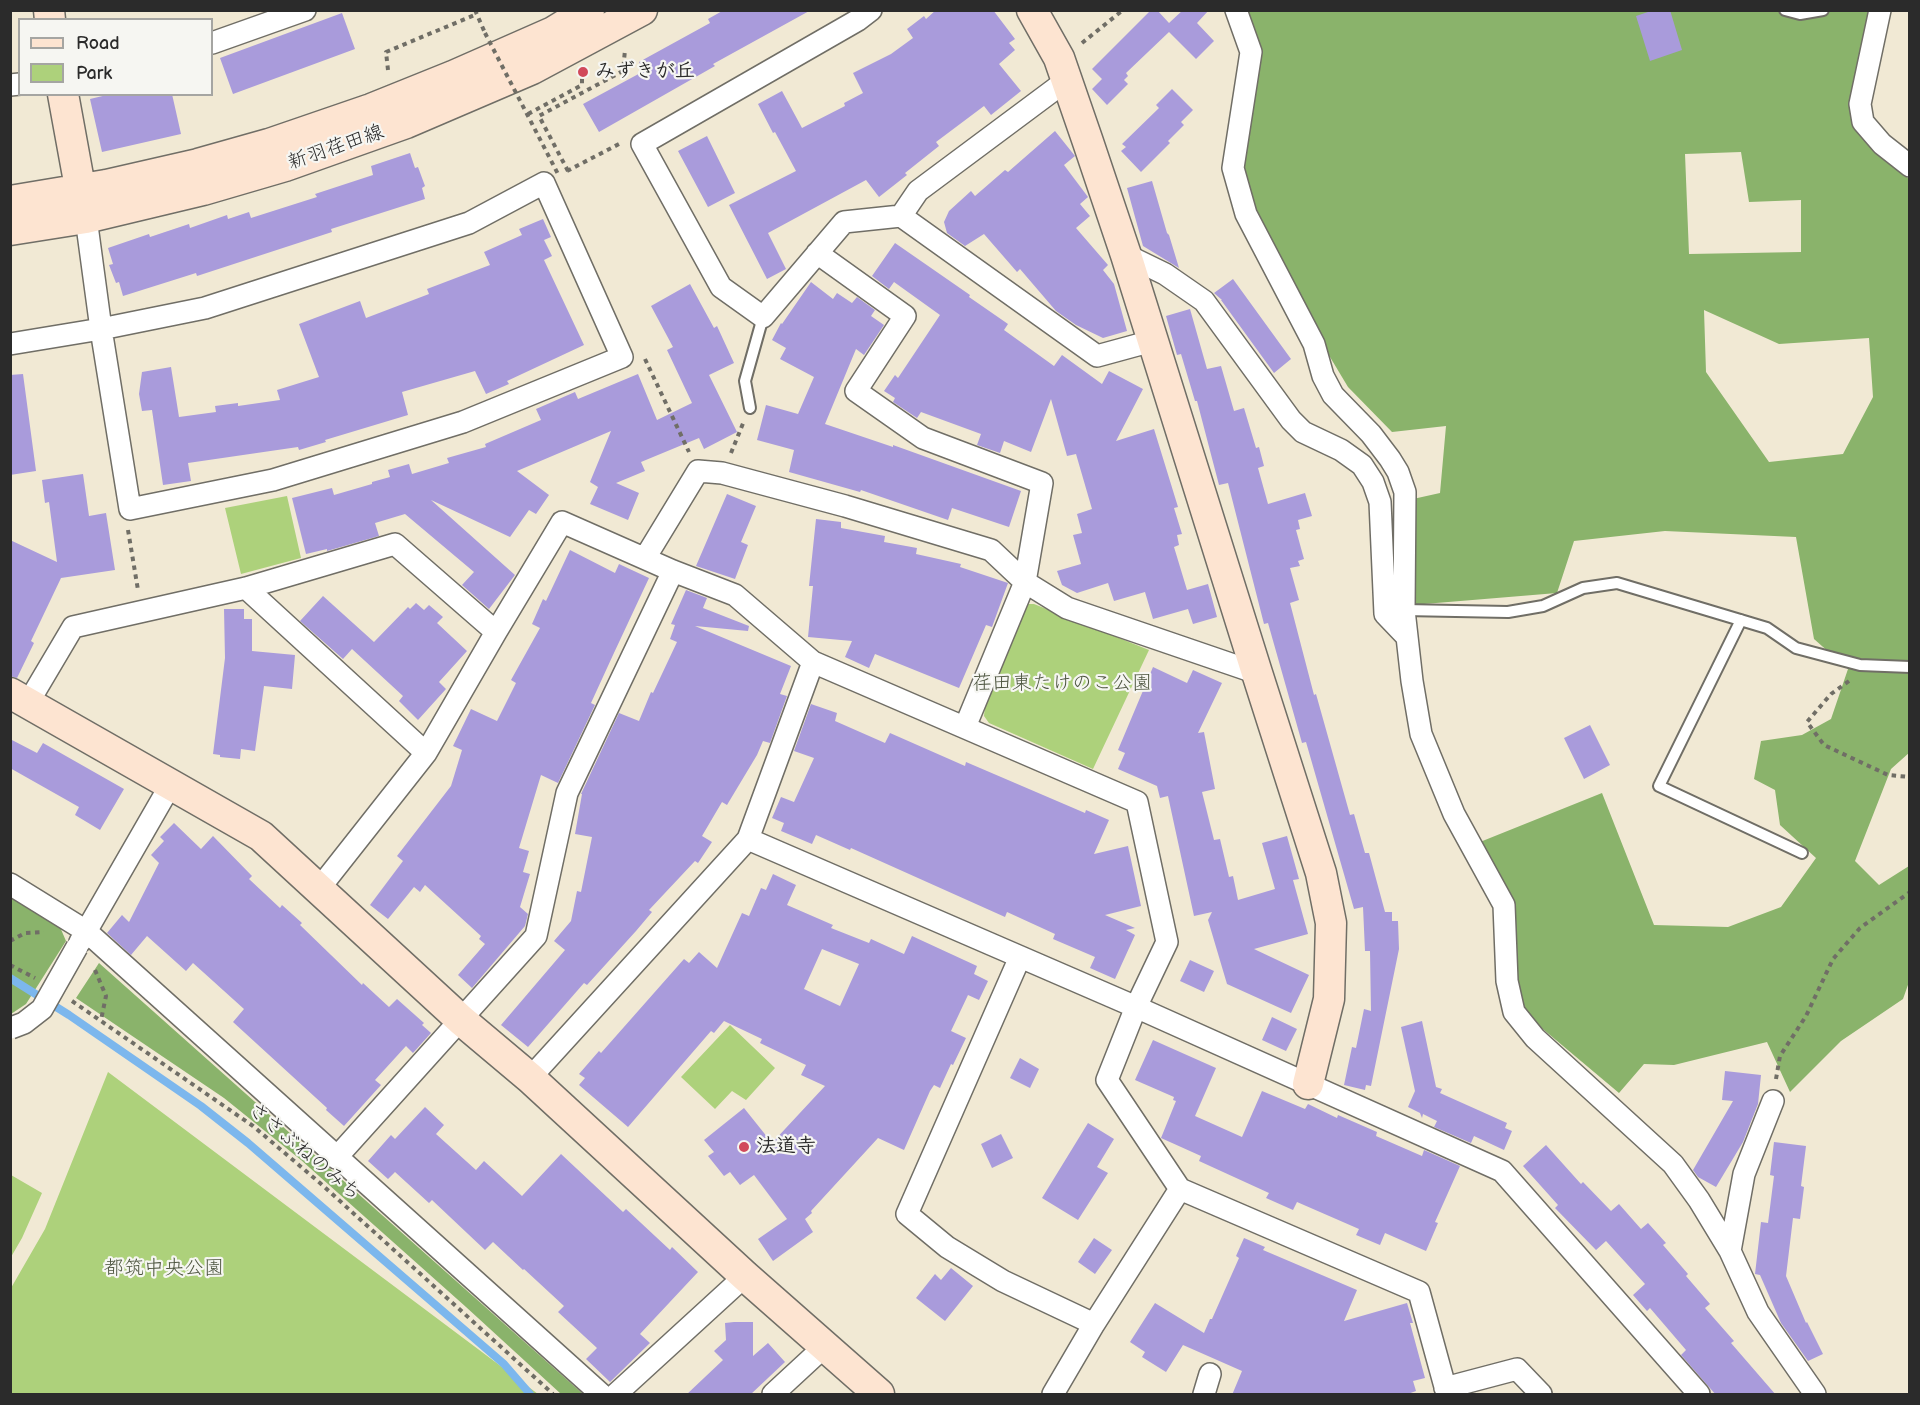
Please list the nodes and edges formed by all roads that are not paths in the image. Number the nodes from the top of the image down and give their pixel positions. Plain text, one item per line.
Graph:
1 (305, 10) edge
2 (589, 10) edge
3 (642, 10) edge
4 (871, 10) edge
5 (1032, 10) edge
6 (1236, 10) edge
7 (1785, 10) edge
8 (1823, 10) edge
9 (1880, 10) edge
10 (213, 43) edge
11 (1067, 80) junction
12 (63, 96) edge
13 (1910, 166) edge
14 (10, 201) edge
15 (83, 204) junction
16 (901, 216) junction
17 (10, 230) edge
18 (818, 253) junction
19 (1126, 255) junction
20 (763, 317) junction
21 (101, 329) junction
22 (1152, 341) junction
23 (10, 344) edge
24 (750, 408) road end
25 (645, 558) junction
26 (673, 571) junction
27 (1025, 582) junction
28 (246, 588) junction
29 (1404, 610) junction
30 (1741, 620) junction
31 (496, 632) junction
32 (1407, 637) junction
33 (813, 662) junction
34 (1910, 667) edge
35 (1257, 674) junction
36 (19, 698) edge
37 (965, 727) junction
38 (426, 753) junction
39 (171, 784) junction
40 (748, 838) junction
41 (1802, 853) dead end
42 (10, 884) edge
43 (318, 890) junction
44 (82, 939) junction
45 (1020, 957) junction
46 (1136, 1007) junction
47 (461, 1020) junction
48 (11, 1028) edge
49 (530, 1078) junction
50 (1308, 1084) junction
51 (1773, 1101) road end
52 (336, 1158) junction
53 (1180, 1189) junction
54 (1730, 1251) junction
55 (745, 1276) junction
56 (1094, 1324) junction
57 (825, 1346) junction
58 (1446, 1391) edge
59 (601, 1395) edge
60 (616, 1395) edge
61 (773, 1395) edge
62 (879, 1395) edge
63 (1053, 1395) edge
64 (1541, 1395) edge
65 (1699, 1395) edge
66 (1815, 1395) edge

1 - 10 street
2 - 15 street, 新羽荏田線
3 - 15 street, 新羽荏田線
4 - 20 street
5 - 11 street
6 - 29 street
7 - 8 lane
9 - 13 street
11 - 16 street
11 - 19 street
12 - 15 street
14 - 15 street, 新羽荏田線
15 - 17 street, 新羽荏田線
15 - 21 street
16 - 18 street
16 - 22 street
18 - 20 street
18 - 27 street
19 - 22 street
19 - 32 street
20 - 24 lane
21 - 21 street
21 - 23 street
22 - 35 street
25 - 26 street
25 - 27 street
25 - 31 street
26 - 33 street
26 - 47 street
27 - 35 street
27 - 37 street
28 - 31 street
28 - 36 street
28 - 38 street
29 - 30 lane
29 - 32 street
30 - 34 lane
30 - 41 lane
31 - 38 street
32 - 54 street
33 - 37 street
33 - 40 street
35 - 50 street
36 - 39 street
37 - 46 street
38 - 43 street
39 - 43 street
39 - 44 street
40 - 45 street
40 - 49 street
42 - 44 street
43 - 47 street
44 - 48 street, bridge
44 - 52 street
45 - 46 street
45 - 56 street
46 - 50 street
46 - 53 street
47 - 49 street
47 - 52 street
49 - 55 street
50 - 65 street
51 - 54 street
52 - 59 street
53 - 56 street
53 - 58 street
54 - 66 street
55 - 57 street
55 - 60 street
56 - 63 street
57 - 61 street
57 - 62 street
58 - 64 street

